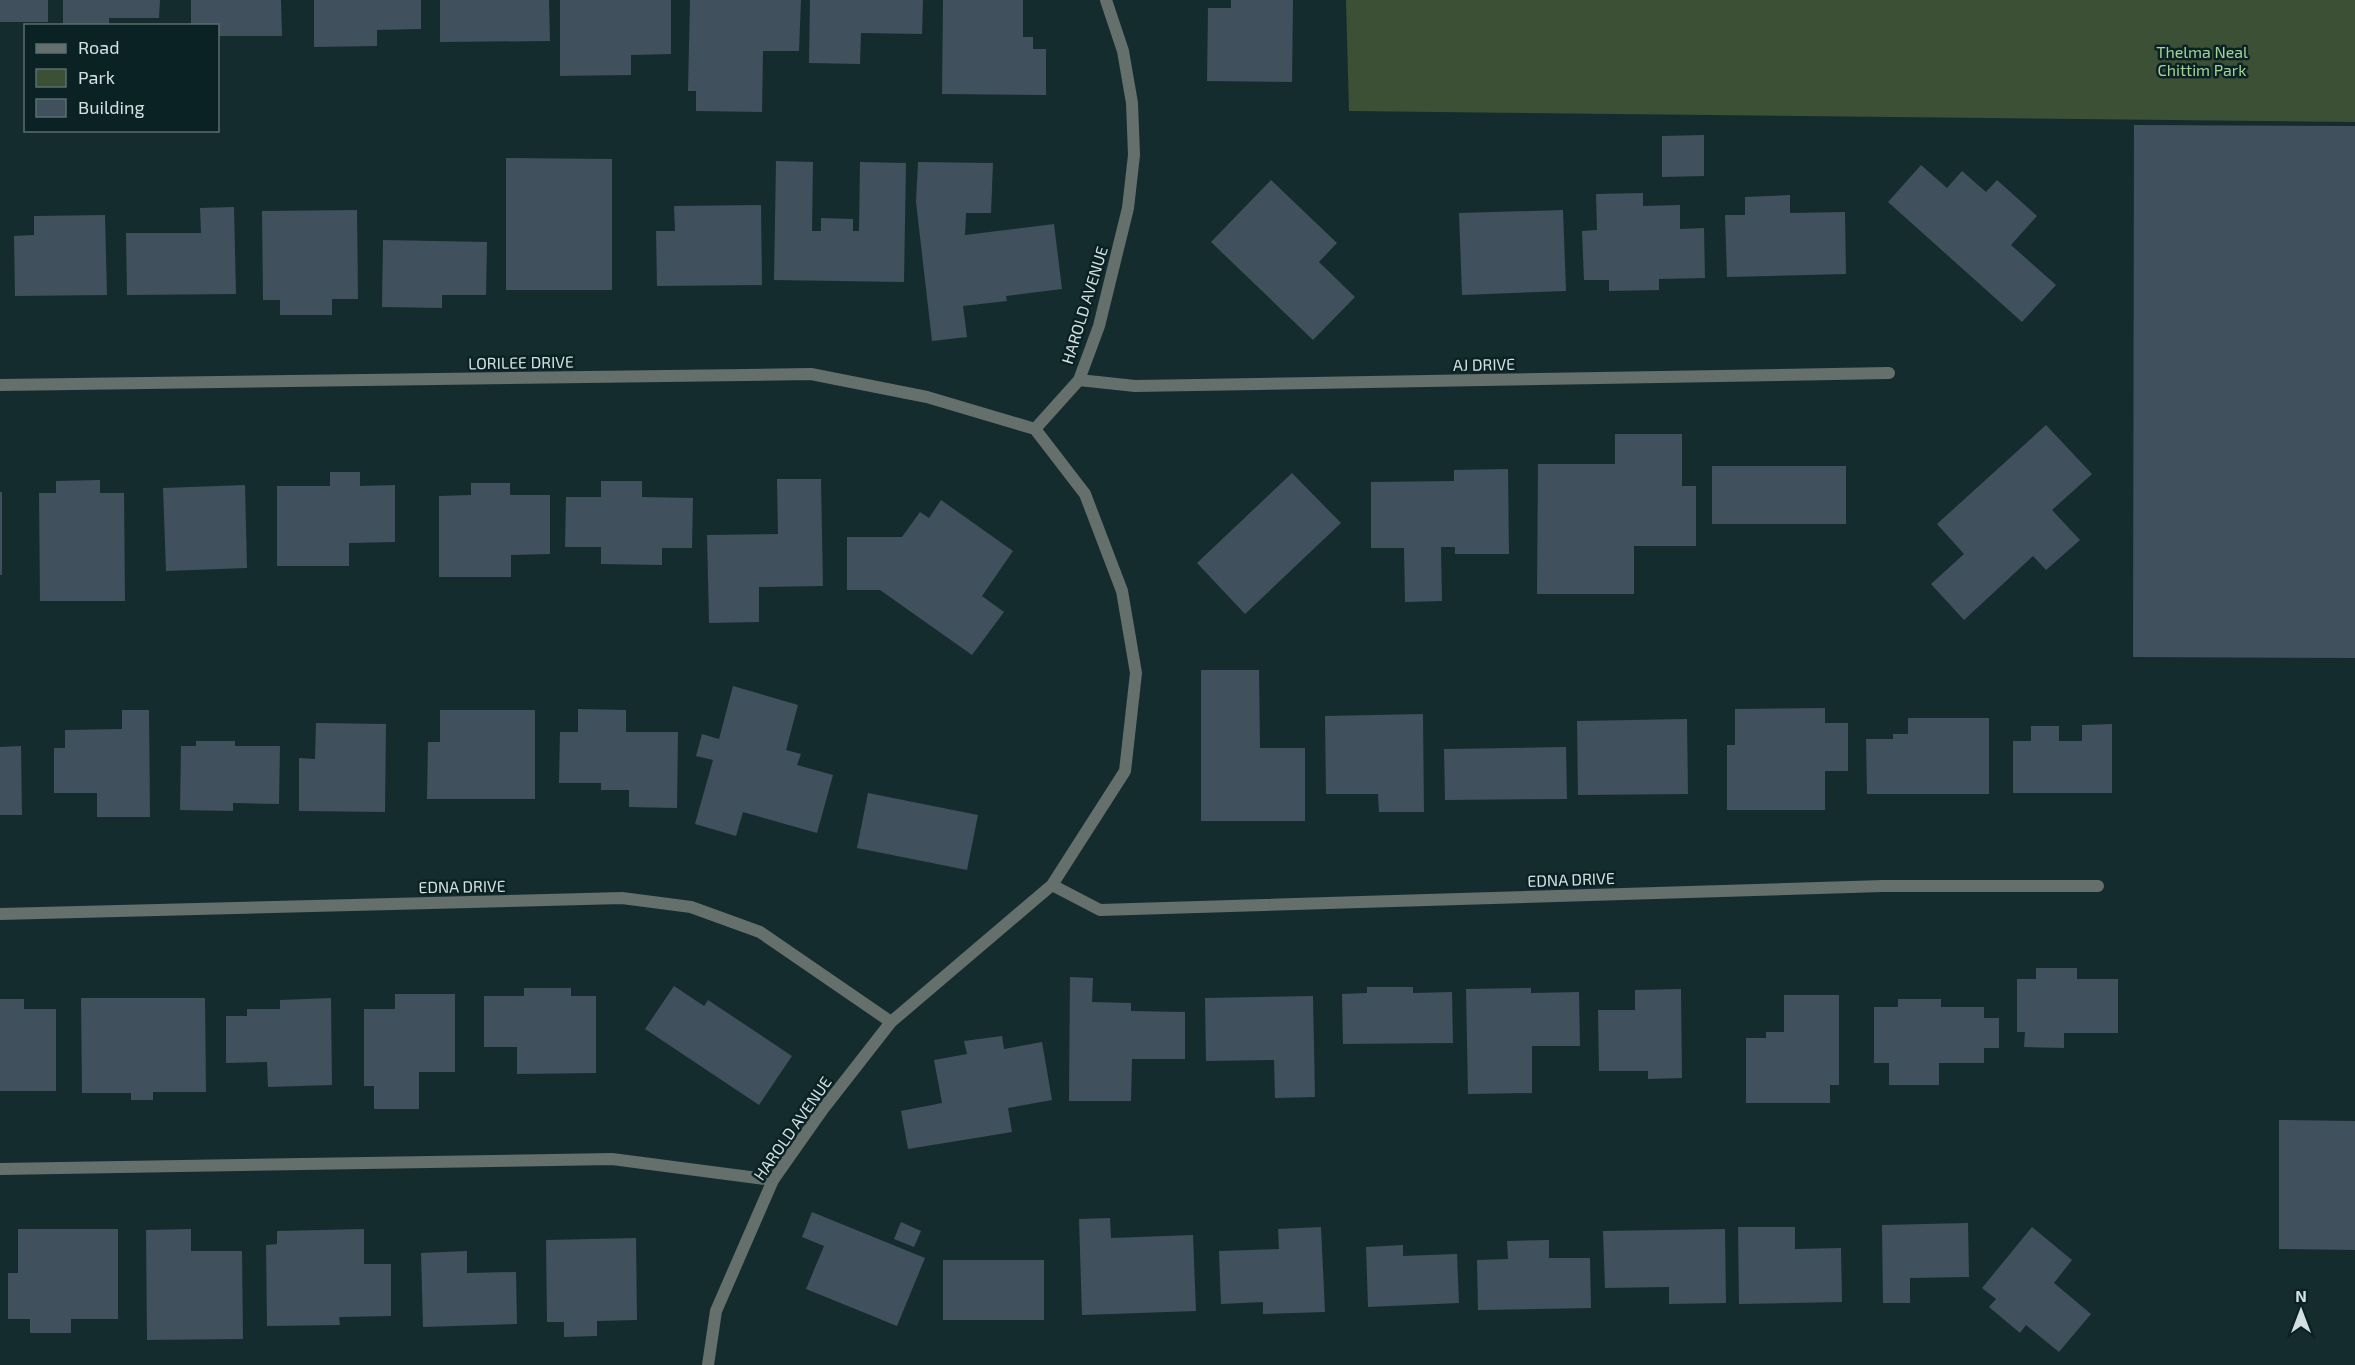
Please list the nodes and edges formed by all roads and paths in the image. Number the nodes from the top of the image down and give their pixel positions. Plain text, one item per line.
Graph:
1 (1106, 0) edge
2 (1889, 374) dead end
3 (1079, 380) junction
4 (0, 385) edge
5 (1035, 429) junction
6 (1052, 885) junction
7 (2098, 886) dead end
8 (0, 914) edge
9 (891, 1022) junction
10 (0, 1168) edge
11 (773, 1180) junction
12 (708, 1365) edge

1 - 3 street, HAROLD AVENUE
2 - 3 street, AJ DRIVE
3 - 5 street, HAROLD AVENUE
4 - 5 street, LORILEE DRIVE
5 - 6 street
6 - 7 street, EDNA DRIVE
6 - 9 street, HAROLD AVENUE
8 - 9 street, EDNA DRIVE
9 - 11 street, HAROLD AVENUE
10 - 11 street
11 - 12 street, HAROLD AVENUE

